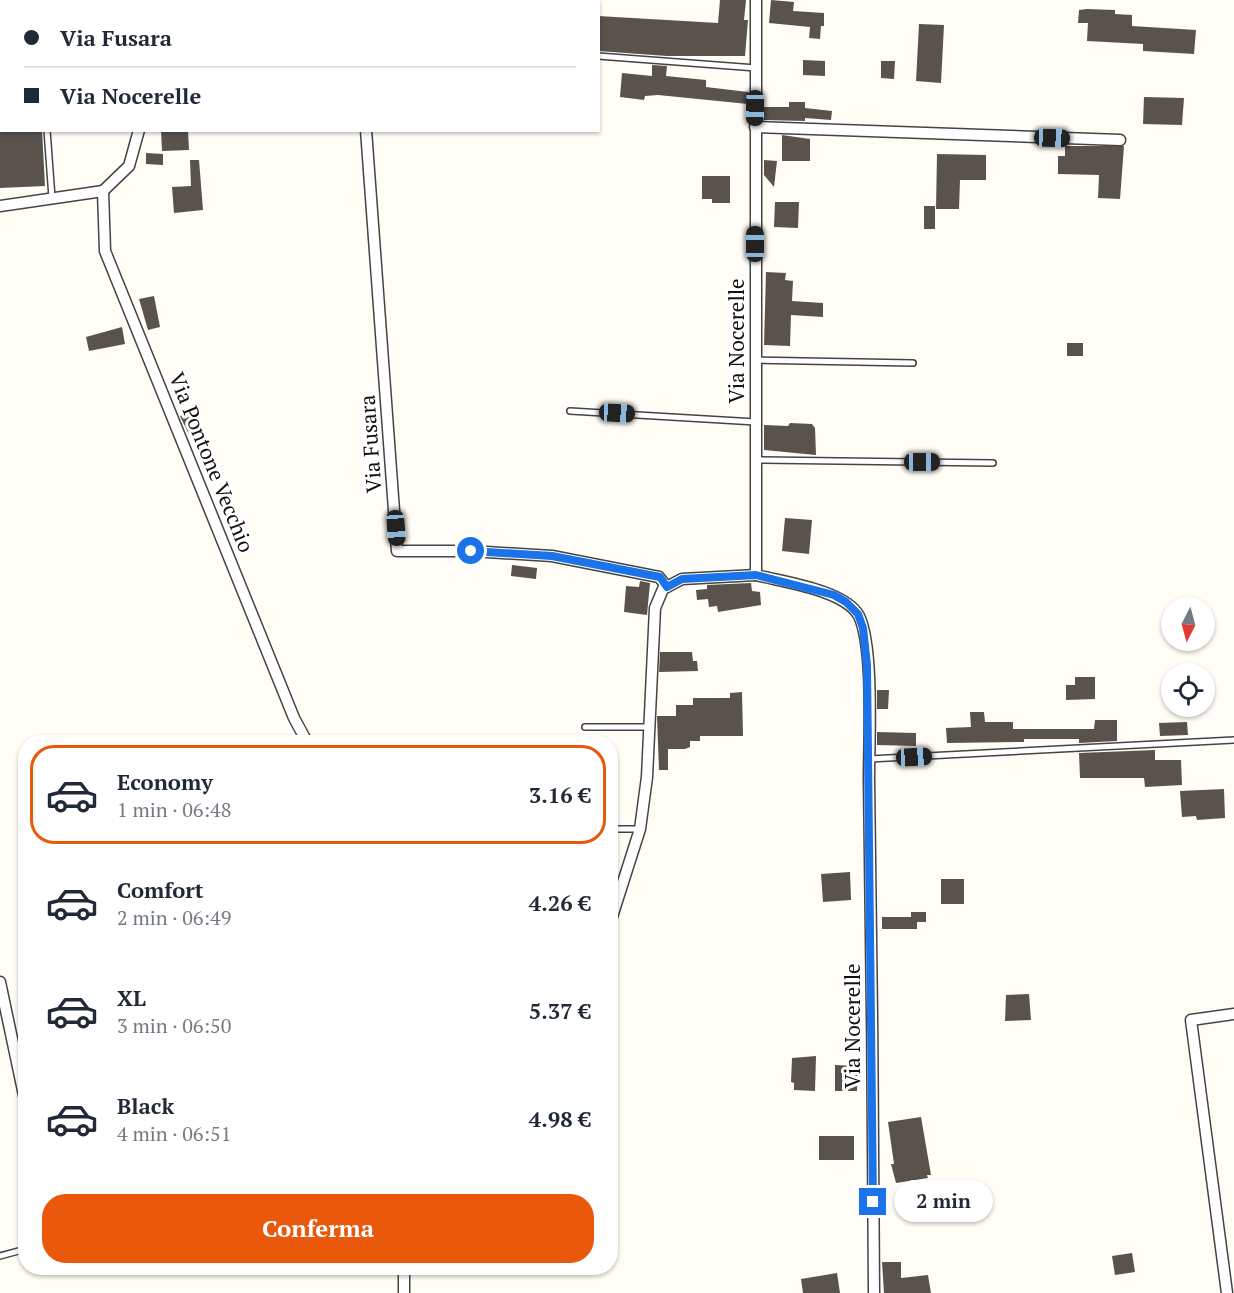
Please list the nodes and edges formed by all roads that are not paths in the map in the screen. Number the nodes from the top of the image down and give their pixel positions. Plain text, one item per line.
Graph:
1 (756, 0) edge
2 (600, 57) edge
3 (756, 68) junction
4 (755, 127) junction
5 (47, 132) edge
6 (139, 132) edge
7 (366, 132) edge
8 (1120, 140) dead end
9 (103, 191) junction
10 (52, 198) junction
11 (0, 206) edge
12 (756, 360) junction
13 (913, 363) dead end
14 (570, 411) dead end
15 (756, 422) junction
16 (756, 460) junction
17 (993, 463) dead end
18 (756, 575) junction
19 (667, 587) junction
20 (585, 727) dead end
21 (648, 727) junction
22 (303, 735) edge
23 (1234, 740) edge
24 (869, 759) junction
25 (640, 829) junction
26 (618, 830) edge
27 (618, 898) edge
28 (0, 982) edge
29 (1234, 1014) edge
30 (18, 1067) edge
31 (18, 1251) edge
32 (0, 1256) edge
33 (405, 1275) edge
34 (404, 1293) edge
35 (874, 1293) edge
36 (1227, 1293) edge

1 - 3 street, Via Nocerelle
2 - 3 lane
3 - 4 street, Via Nocerelle
4 - 8 street
4 - 12 street, Via Nocerelle
5 - 10 lane
6 - 9 street
7 - 19 street, Via Fusara
9 - 10 street
9 - 22 street, Via Pontone Vecchio
10 - 11 street
12 - 13 lane
12 - 15 street, Via Nocerelle
14 - 15 lane
15 - 16 street, Via Nocerelle
16 - 17 lane
16 - 18 street, Via Nocerelle
18 - 19 street, Via Nocerelle
18 - 24 street, Via Nocerelle
19 - 21 street
20 - 21 lane
21 - 25 street
23 - 24 lane
24 - 35 street, Via Nocerelle
25 - 26 lane
25 - 27 street
28 - 30 street
29 - 36 street
31 - 32 lane
33 - 34 street

